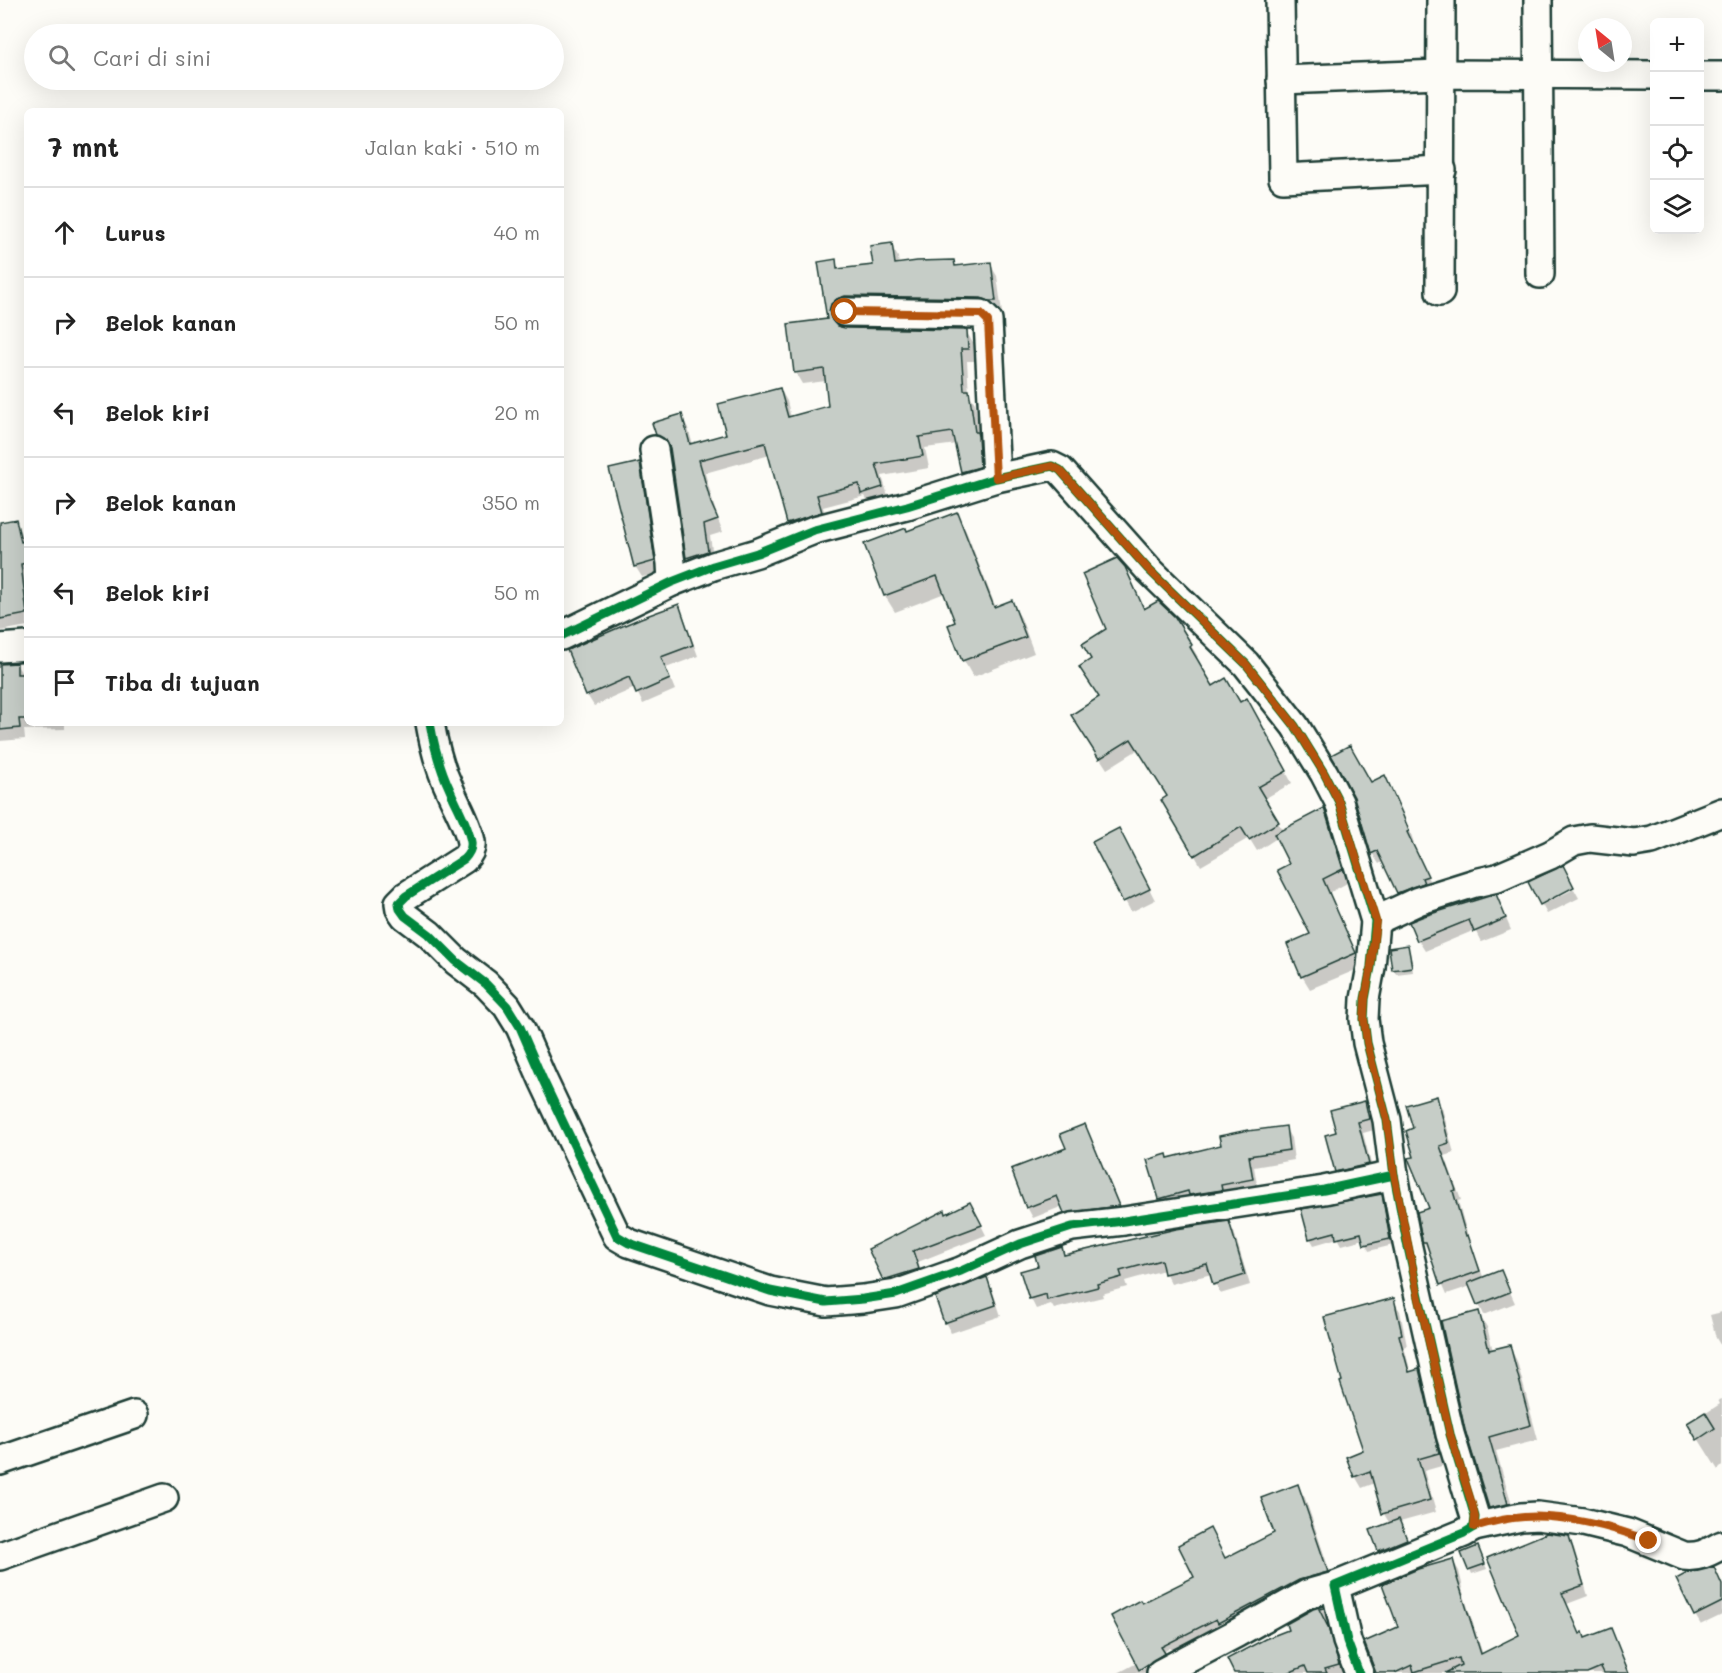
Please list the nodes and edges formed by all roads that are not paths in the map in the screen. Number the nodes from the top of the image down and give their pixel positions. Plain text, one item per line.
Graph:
1 (1280, 0) edge
2 (1441, 0) edge
3 (1538, 0) edge
4 (1539, 73) junction
5 (1440, 74) junction
6 (1650, 75) edge
7 (1704, 76) edge
8 (1722, 76) edge
9 (1281, 80) junction
10 (1442, 170) junction
11 (1540, 274) dead end
12 (1440, 292) dead end
13 (845, 312) dead end
14 (654, 450) dead end
15 (996, 478) junction
16 (672, 582) junction
17 (564, 635) edge
18 (24, 646) edge
19 (0, 648) edge
20 (431, 726) edge
21 (1722, 812) edge
22 (1376, 921) junction
23 (1394, 1174) junction
24 (134, 1415) dead end
25 (0, 1461) edge
26 (164, 1498) dead end
27 (1474, 1527) junction
28 (1722, 1545) edge
29 (0, 1556) edge
30 (1335, 1586) junction
31 (1161, 1673) edge
32 (1359, 1673) edge

1 - 9 street
2 - 5 street
3 - 4 street
4 - 5 street
4 - 6 street
4 - 11 street
5 - 9 street
5 - 10 street
7 - 8 street
9 - 10 street
10 - 12 street
13 - 15 street
14 - 16 street
15 - 16 street
15 - 22 street
16 - 17 street
18 - 19 street
20 - 23 street
21 - 22 street
22 - 23 street
23 - 27 street
24 - 25 street
26 - 29 street
27 - 28 street
27 - 30 street
30 - 31 street
30 - 32 street

